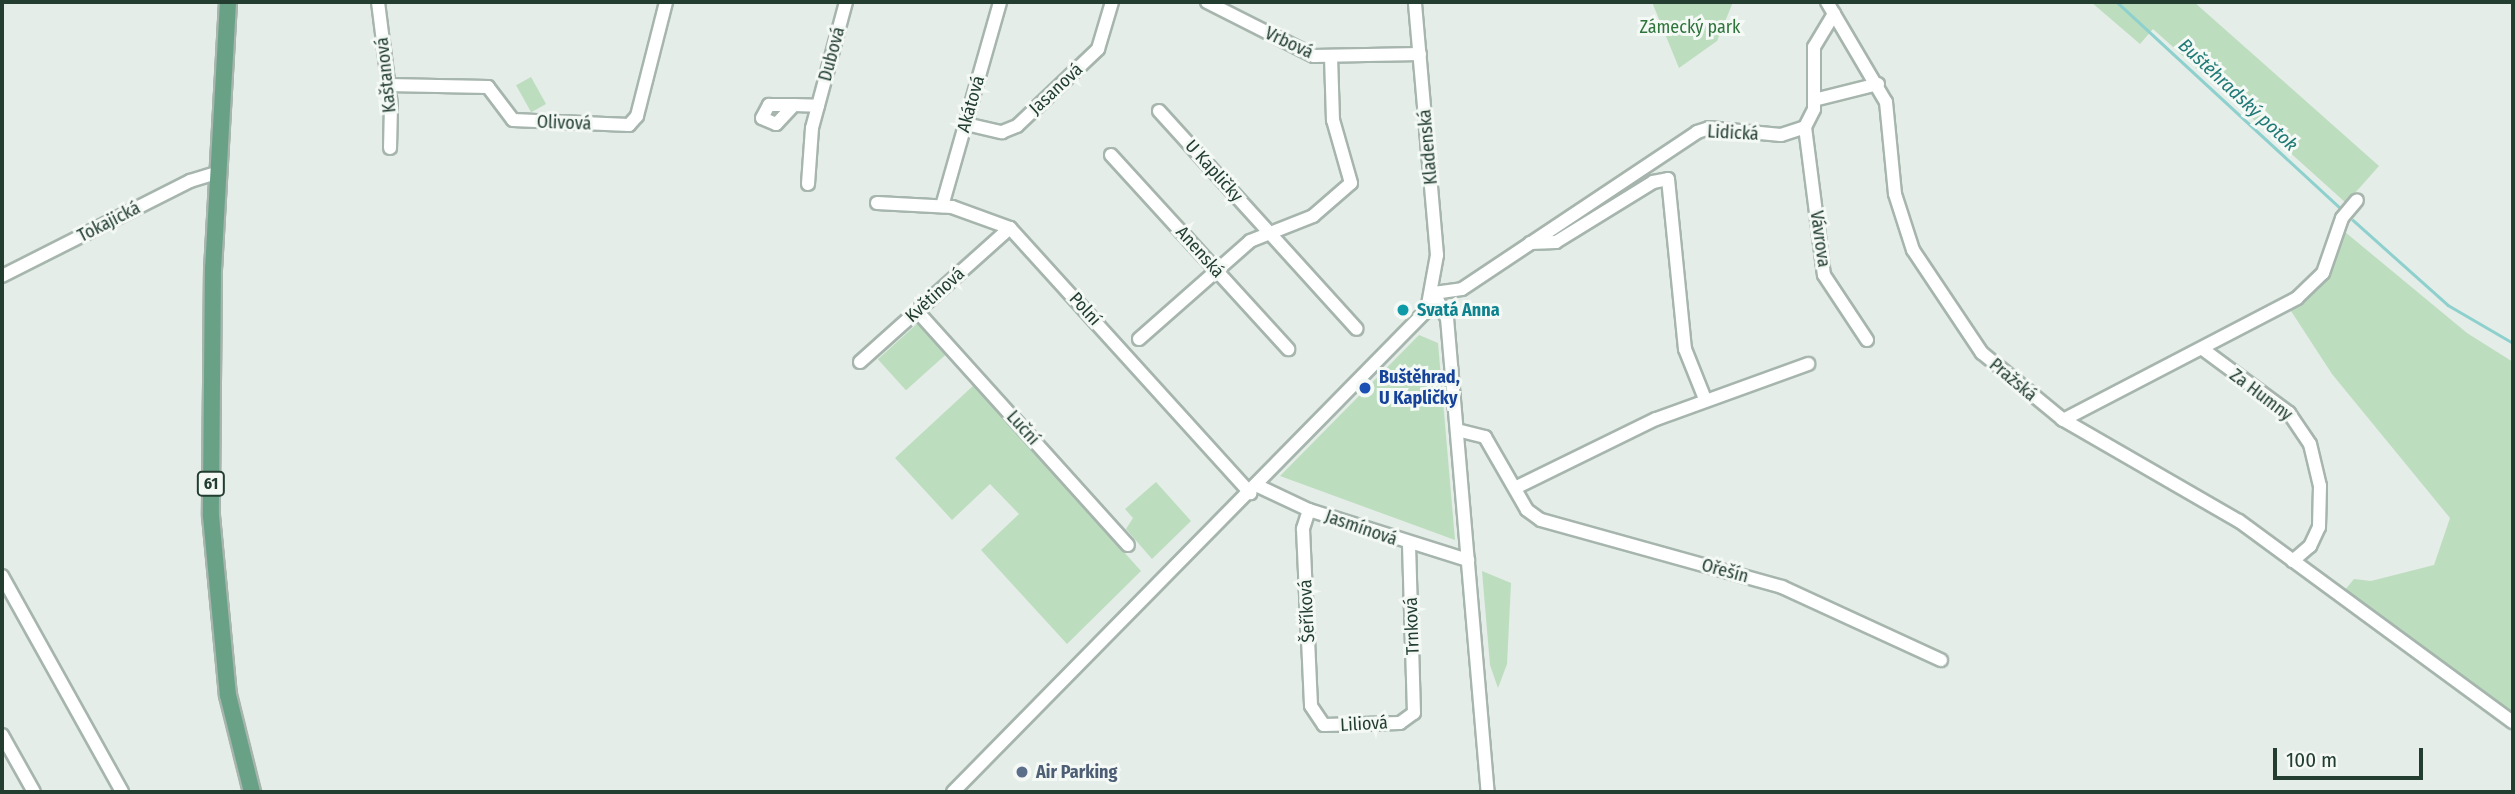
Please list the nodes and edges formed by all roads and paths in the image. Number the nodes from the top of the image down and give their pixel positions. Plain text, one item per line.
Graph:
1 (228, 2) edge
2 (378, 2) edge
3 (666, 2) edge
4 (846, 2) edge
5 (1000, 2) edge
6 (1112, 2) edge
7 (1207, 2) edge
8 (1415, 2) edge
9 (1827, 2) edge
10 (1834, 14) junction
11 (1420, 54) junction
12 (1331, 57) junction
13 (388, 85) junction
14 (1878, 85) junction
15 (1814, 100) junction
16 (794, 105) dead end
17 (818, 106) junction
18 (1159, 111) dead end
19 (966, 124) junction
20 (1805, 127) junction
21 (390, 148) dead end
22 (1111, 155) dead end
23 (219, 172) junction
24 (808, 184) dead end
25 (2357, 200) dead end
26 (877, 203) dead end
27 (942, 206) junction
28 (1010, 228) junction
29 (1269, 232) junction
30 (1530, 243) junction
31 (1216, 270) junction
32 (2, 276) edge
33 (1434, 293) junction
34 (917, 311) junction
35 (1357, 329) dead end
36 (1139, 339) dead end
37 (1867, 340) dead end
38 (1288, 349) dead end
39 (2204, 349) junction
40 (860, 362) dead end
41 (1808, 364) dead end
42 (1705, 399) junction
43 (2063, 420) junction
44 (1457, 430) junction
45 (1515, 488) junction
46 (1254, 489) junction
47 (1309, 510) junction
48 (1409, 544) junction
49 (1128, 545) dead end
50 (1468, 560) junction
51 (2293, 561) junction
52 (2, 576) edge
53 (1941, 660) dead end
54 (1415, 708) joint
55 (1312, 712) joint
56 (2513, 722) edge
57 (2, 735) edge
58 (34, 792) edge
59 (122, 792) edge
60 (252, 792) edge
61 (953, 792) edge
62 (1488, 792) edge

1 - 23 main road, 61
2 - 13 street, Kaštanová
3 - 13 street, Olivová
4 - 17 street, Dubová
5 - 19 street, Akátová
6 - 19 street, Jasanová
7 - 12 street, Vrbová
8 - 11 street, Kladenská
9 - 10 street, Pražská
10 - 14 street, Pražská
10 - 15 street
11 - 12 street, Vrbová
11 - 33 street, Kladenská
12 - 29 street
13 - 21 street, Kaštanová
14 - 15 street
14 - 43 street, Pražská
15 - 20 street
16 - 17 street
17 - 24 street, Dubová
18 - 29 street, U Kapličky
19 - 27 street, Akátová
20 - 30 street, Lidická
20 - 37 street, Vávrova
22 - 31 street, Anenská
23 - 32 street, Tokajická
23 - 60 main road, 61
25 - 39 street
26 - 27 street, Polní
27 - 28 street, Polní
28 - 34 street, Květinová
28 - 46 street, Polní
29 - 31 street
29 - 35 street, U Kapličky
30 - 33 street, Lidická
30 - 42 street, Lidická
31 - 36 street
31 - 38 street, Anenská
33 - 44 street
33 - 46 street
34 - 40 street, Květinová
34 - 49 street, Luční
39 - 43 street
39 - 51 street, Za Humny
41 - 42 street
42 - 45 street
43 - 51 street, Pražská
44 - 45 street, Ořešín
44 - 50 street
45 - 53 street, Ořešín
46 - 47 street, Jasmínová
46 - 61 street
47 - 48 street, Jasmínová
47 - 55 street, Šeříková
48 - 50 street, Jasmínová
48 - 54 street, Trnková
50 - 62 street
51 - 56 street, Pražská
52 - 59 street
54 - 55 street, Liliová
57 - 58 street

